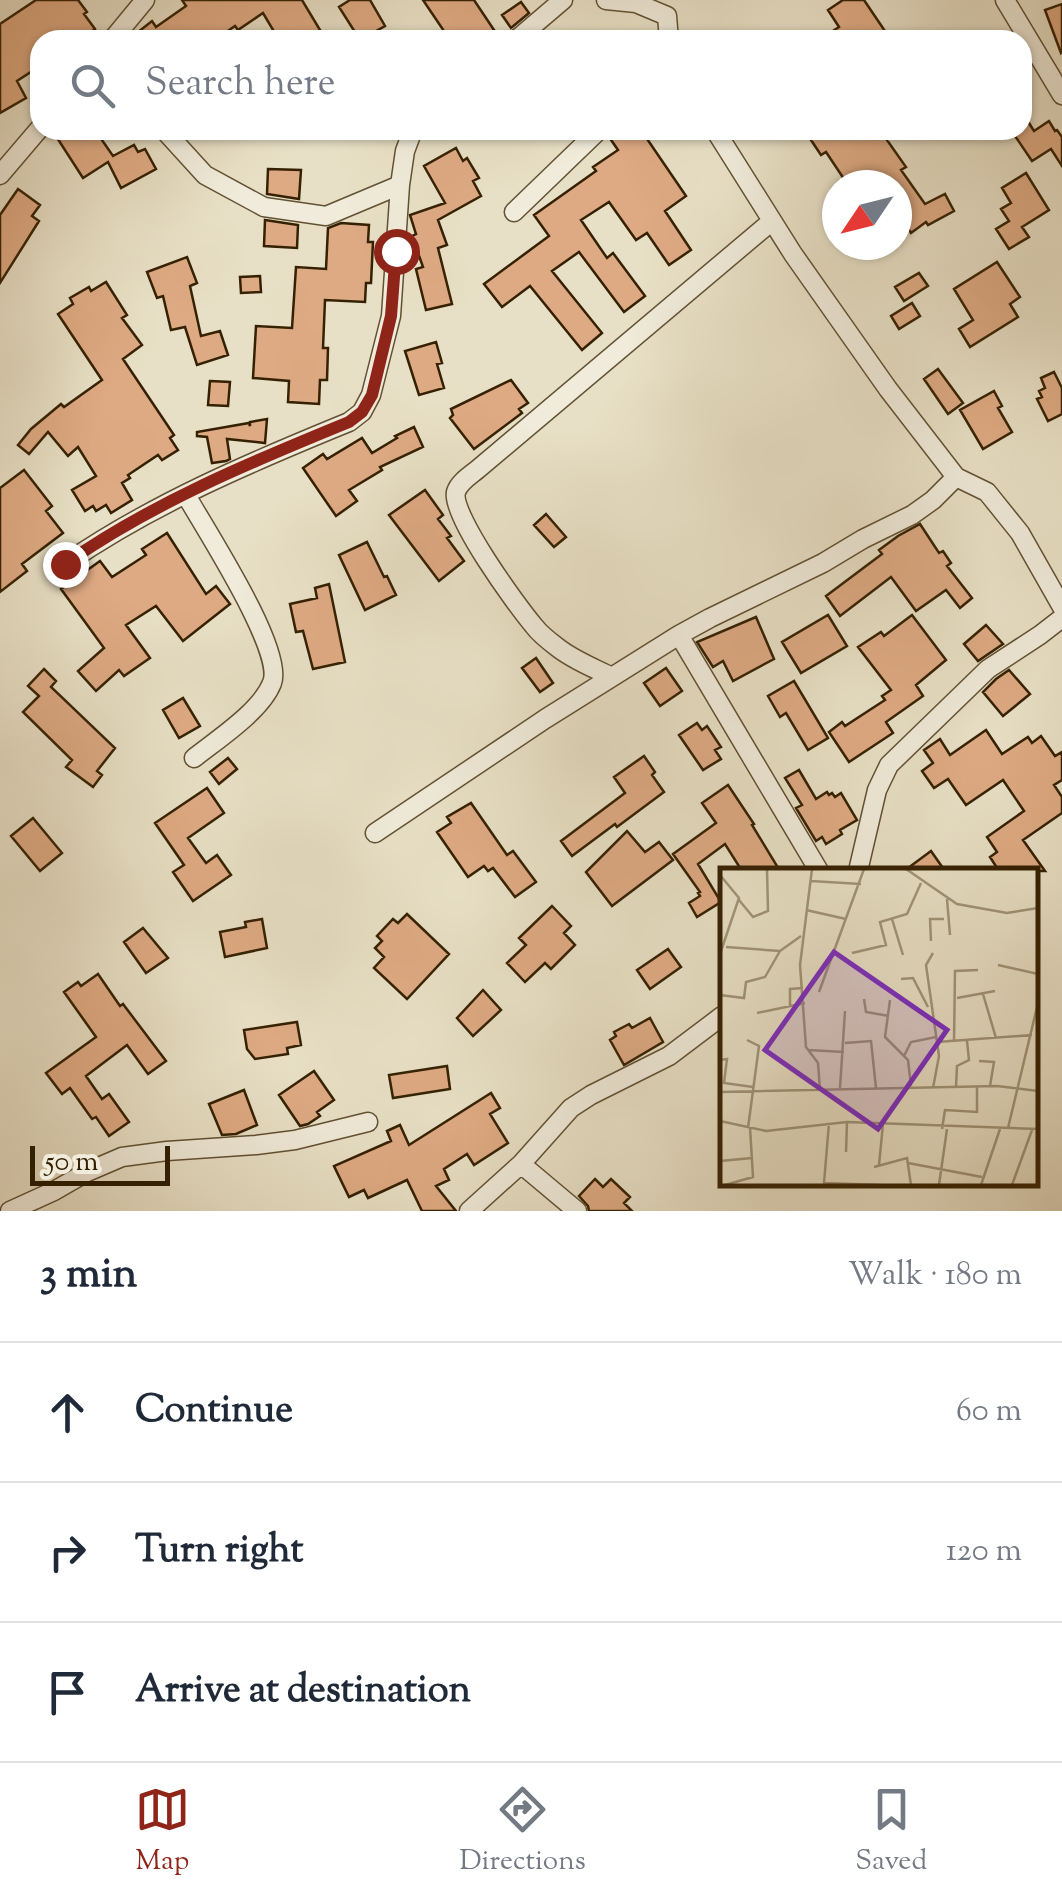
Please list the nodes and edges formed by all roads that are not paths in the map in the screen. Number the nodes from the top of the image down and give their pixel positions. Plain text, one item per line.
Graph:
1 (562, 0) edge
2 (606, 0) edge
3 (1006, 0) edge
4 (135, 4) edge
5 (118, 30) edge
6 (528, 30) edge
7 (668, 30) edge
8 (1024, 30) edge
9 (1032, 44) edge
10 (1062, 94) edge
11 (30, 140) edge
12 (173, 140) edge
13 (409, 140) edge
14 (589, 140) edge
15 (721, 140) edge
16 (0, 176) edge
17 (400, 184) junction
18 (514, 212) dead end
19 (772, 221) junction
20 (956, 476) junction
21 (186, 495) junction
22 (65, 564) dead end
23 (1062, 607) edge
24 (1062, 618) edge
25 (679, 636) junction
26 (612, 677) junction
27 (194, 758) dead end
28 (375, 833) dead end
29 (817, 868) edge
30 (859, 868) edge
31 (720, 1017) edge
32 (368, 1122) dead end
33 (521, 1164) junction
34 (10, 1211) edge
35 (469, 1211) edge
36 (577, 1211) edge

1 - 6 street
2 - 7 street
3 - 8 street
4 - 5 street
9 - 10 street
11 - 16 street
12 - 17 street
13 - 17 street
14 - 18 street
15 - 19 street
17 - 21 street
19 - 20 street
19 - 26 street
20 - 23 street
20 - 25 street
21 - 22 street
21 - 27 street
24 - 30 street
25 - 26 street
25 - 29 street
26 - 28 street
31 - 33 street
32 - 34 street
33 - 35 street
33 - 36 street

